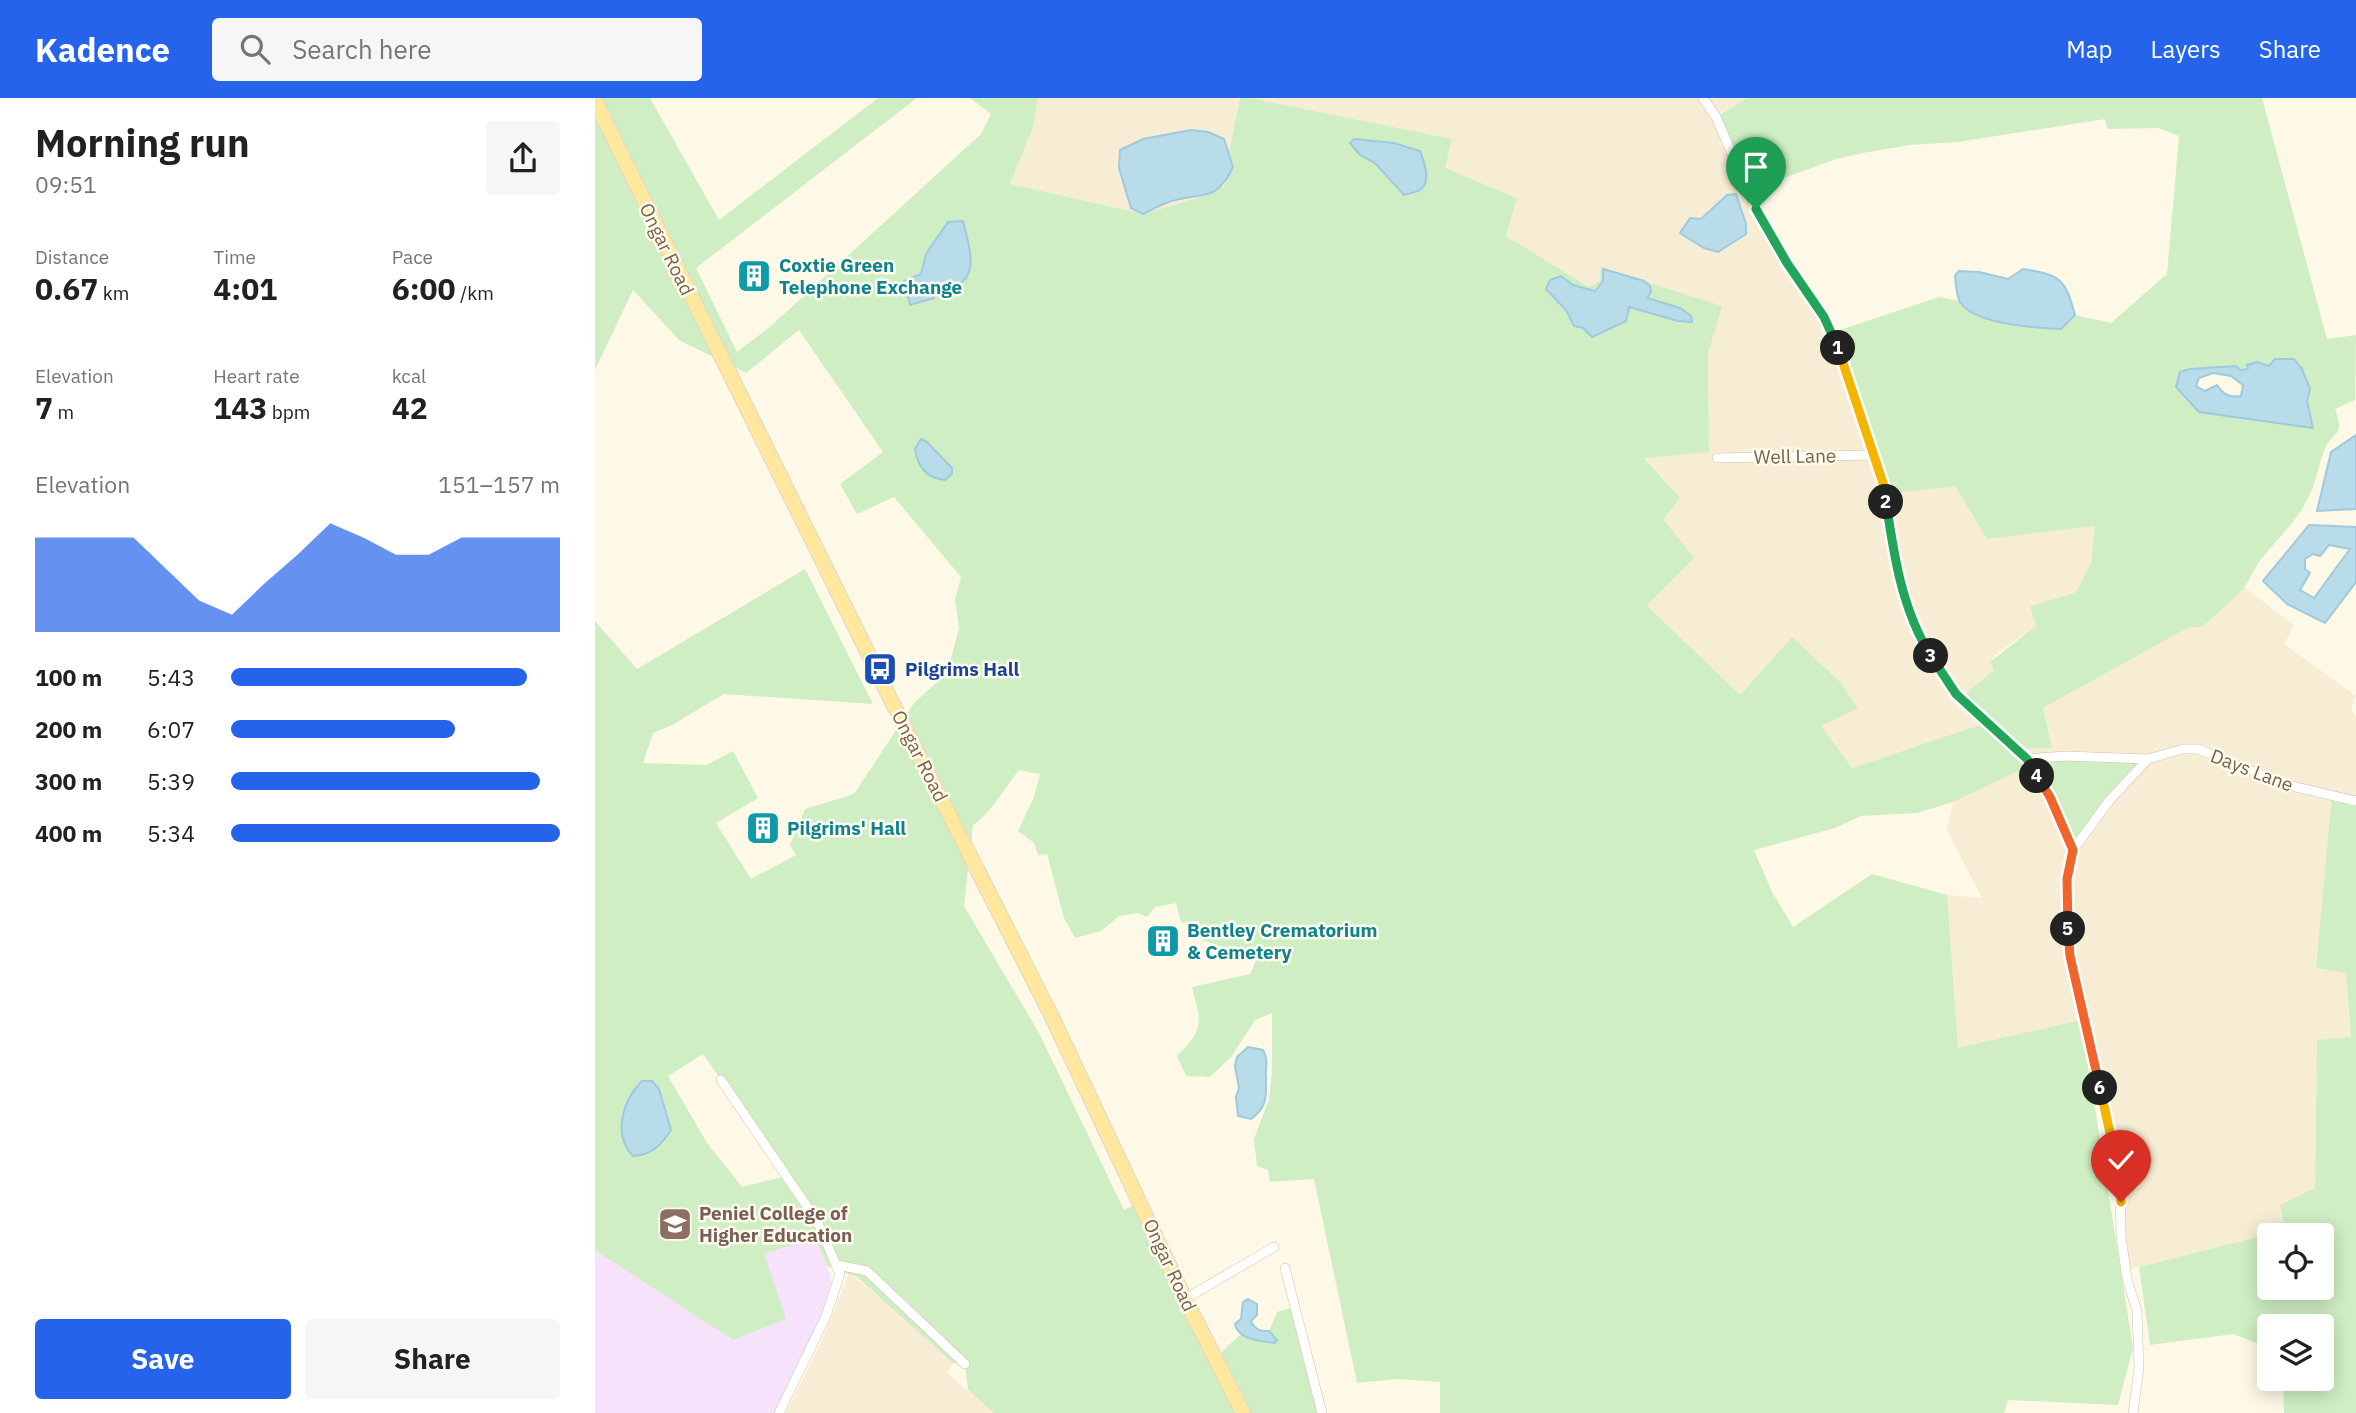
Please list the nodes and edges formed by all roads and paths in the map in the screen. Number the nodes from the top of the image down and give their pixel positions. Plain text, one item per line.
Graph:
1 (1703, 98) edge
2 (595, 101) edge
3 (1874, 455) junction
4 (1717, 458) dead end
5 (2027, 759) junction
6 (2148, 759) junction
7 (2356, 801) edge
8 (2073, 850) junction
9 (721, 1080) dead end
10 (1274, 1247) dead end
11 (837, 1265) junction
12 (1285, 1268) dead end
13 (1185, 1299) junction
14 (965, 1364) dead end
15 (779, 1413) edge
16 (1243, 1413) edge
17 (1322, 1413) edge
18 (2133, 1413) edge

1 - 3 street
2 - 13 main road, Ongar Road
3 - 4 street, Well Lane
3 - 5 street
5 - 6 street
5 - 8 street
6 - 7 street, Days Lane
6 - 8 street
8 - 18 street
9 - 11 street
10 - 13 street
11 - 14 street
11 - 15 street
12 - 17 street
13 - 16 main road, Ongar Road

